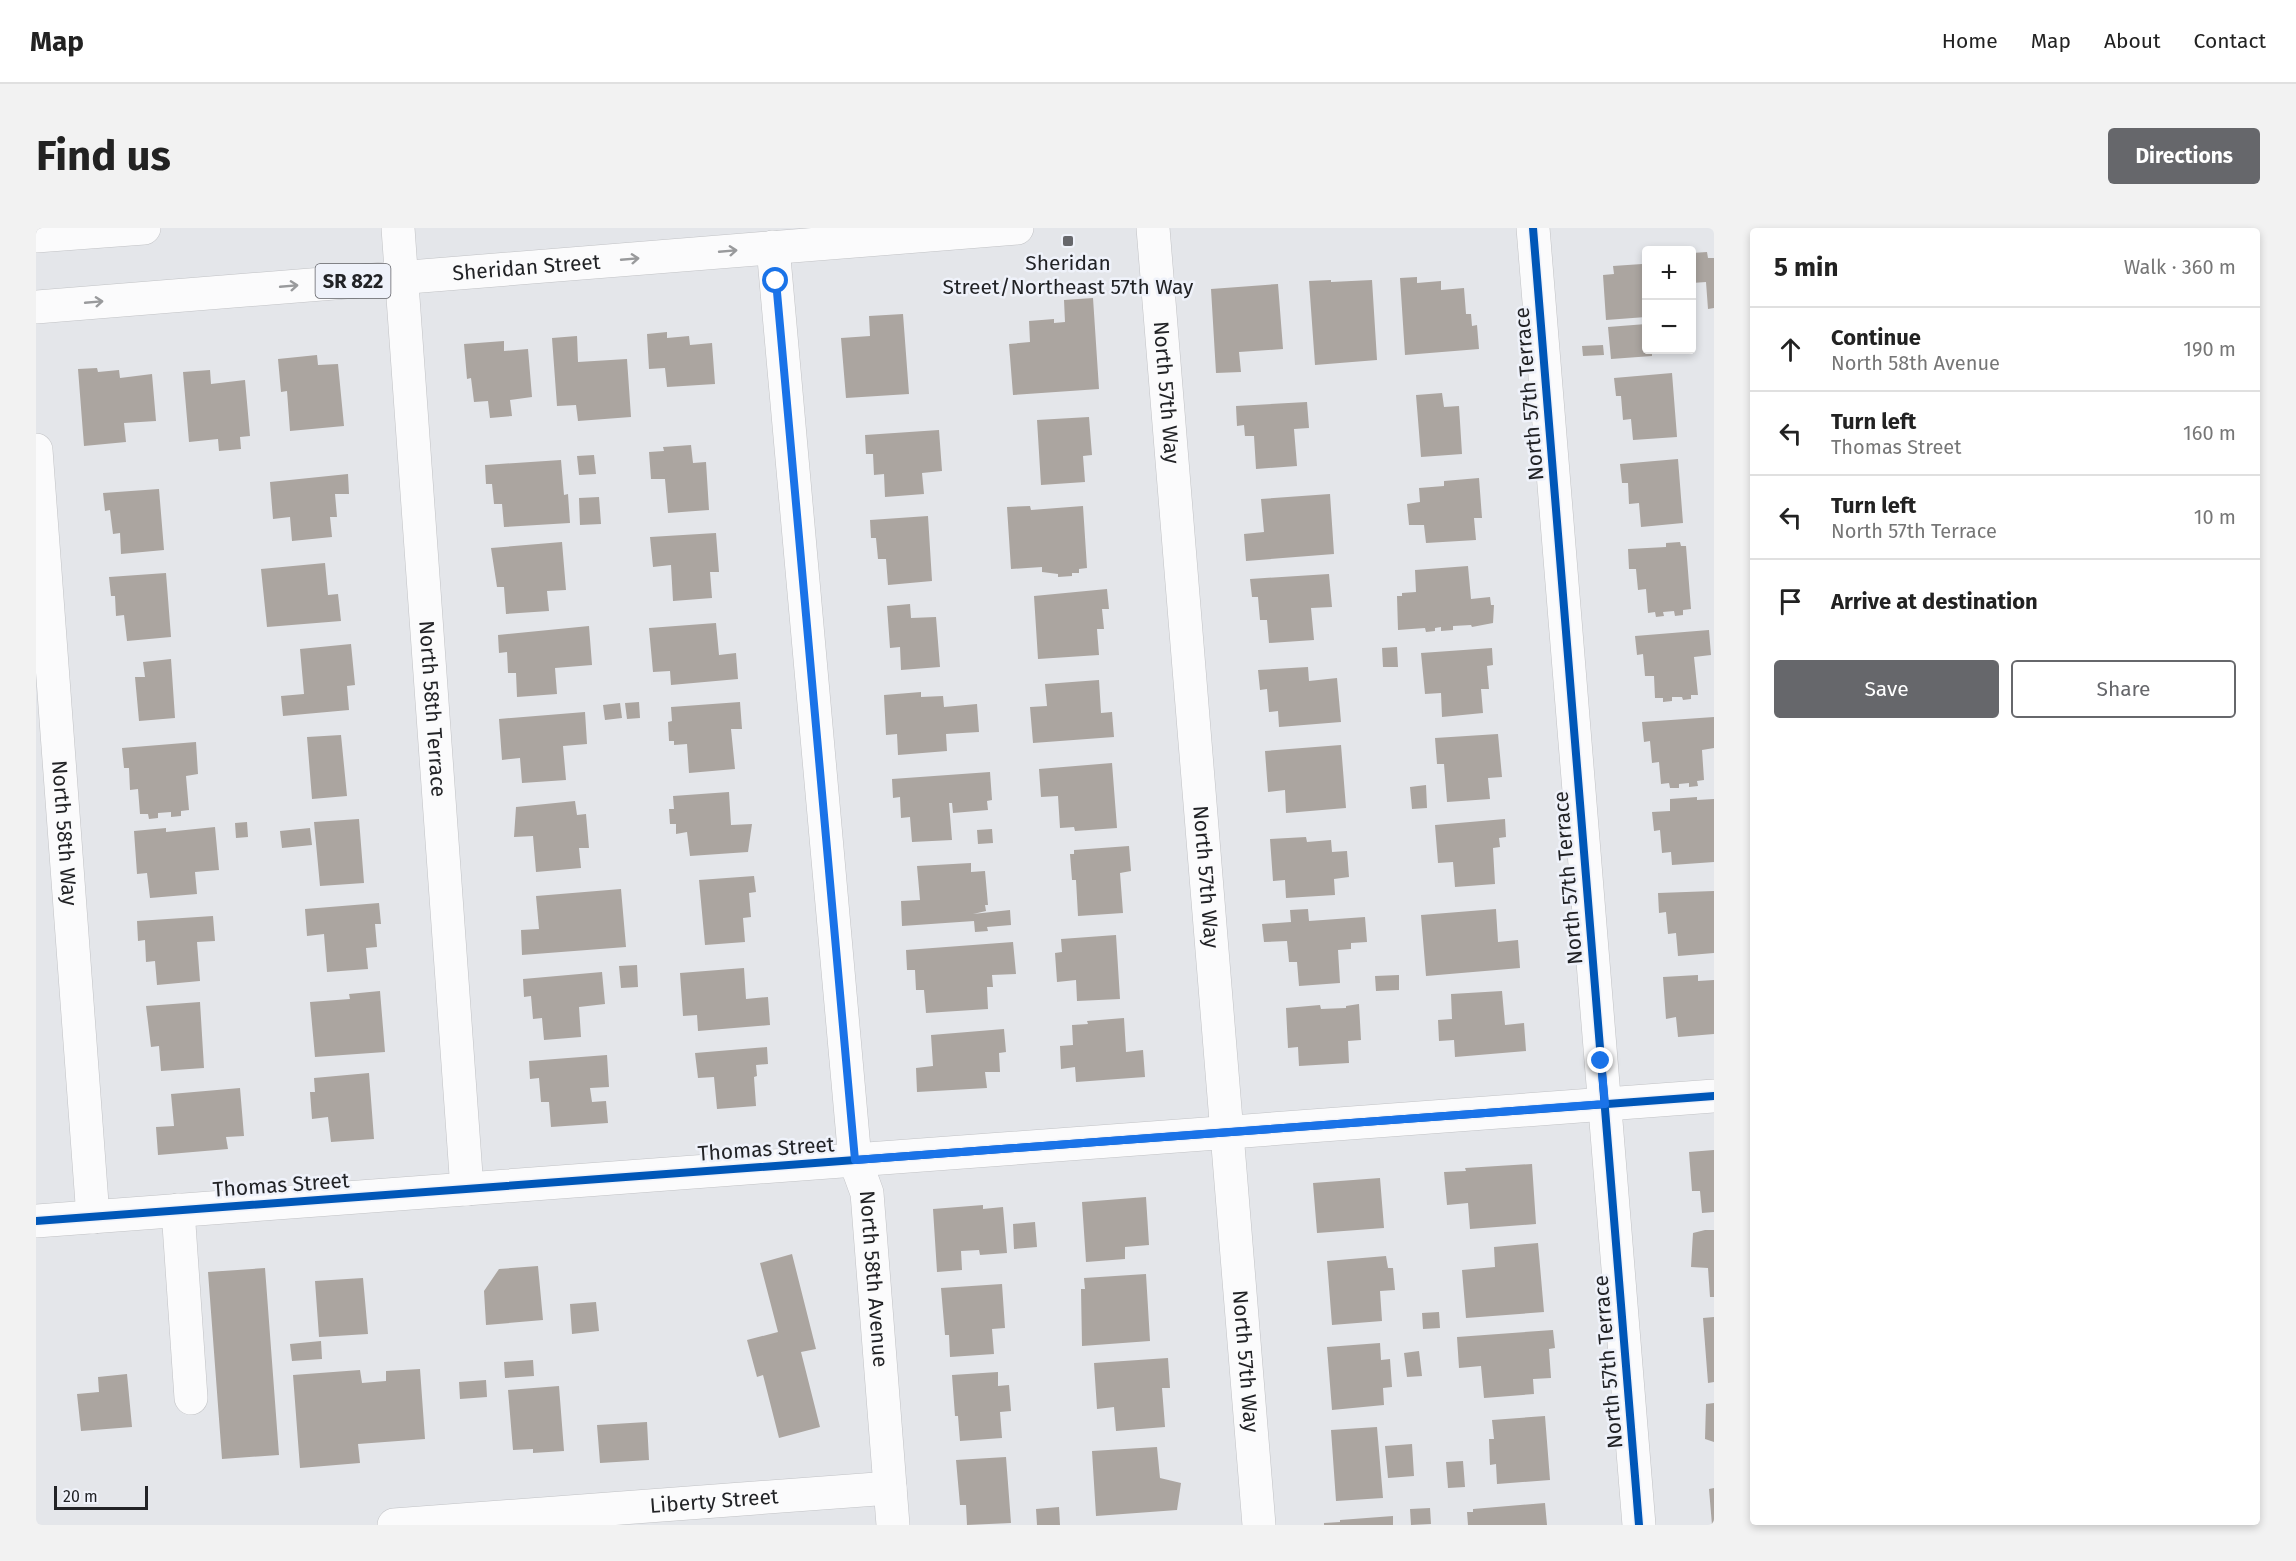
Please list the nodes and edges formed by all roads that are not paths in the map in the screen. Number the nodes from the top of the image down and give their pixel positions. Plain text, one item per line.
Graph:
1 (144, 228) edge
2 (398, 228) edge
3 (1017, 228) edge
4 (1153, 228) edge
5 (1533, 228) edge
6 (963, 230) edge
7 (36, 236) edge
8 (772, 247) junction
9 (402, 277) junction
10 (36, 307) edge
11 (36, 450) edge
12 (1714, 1096) edge
13 (1605, 1104) junction
14 (1228, 1132) junction
15 (855, 1160) junction
16 (467, 1189) junction
17 (178, 1210) junction
18 (93, 1217) junction
19 (36, 1221) edge
20 (191, 1398) dead end
21 (890, 1488) junction
22 (394, 1525) edge
23 (893, 1525) edge
24 (1259, 1525) edge
25 (1639, 1525) edge

1 - 7 street
2 - 9 street, North 58th Terrace
3 - 6 street, Sheridan Street / SR 822
4 - 14 street, North 57th Way
5 - 13 street, North 57th Terrace
6 - 8 street, Sheridan Street / SR 822
9 -> 8 street, Sheridan Street / SR 822
8 - 15 street, North 58th Avenue
10 -> 9 street, Sheridan Street / SR 822
9 - 16 street, North 58th Terrace
11 - 18 street, North 58th Way
12 - 13 street, Thomas Street
13 - 14 street, Thomas Street
13 - 25 street, North 57th Terrace
14 - 15 street, Thomas Street
14 - 24 street, North 57th Way
15 - 16 street, Thomas Street
15 - 21 street, North 58th Avenue
16 - 17 street, Thomas Street
17 - 18 street, Thomas Street
17 - 20 street
18 - 19 street, Thomas Street
21 - 22 street, Liberty Street
21 - 23 street, North 58th Avenue

